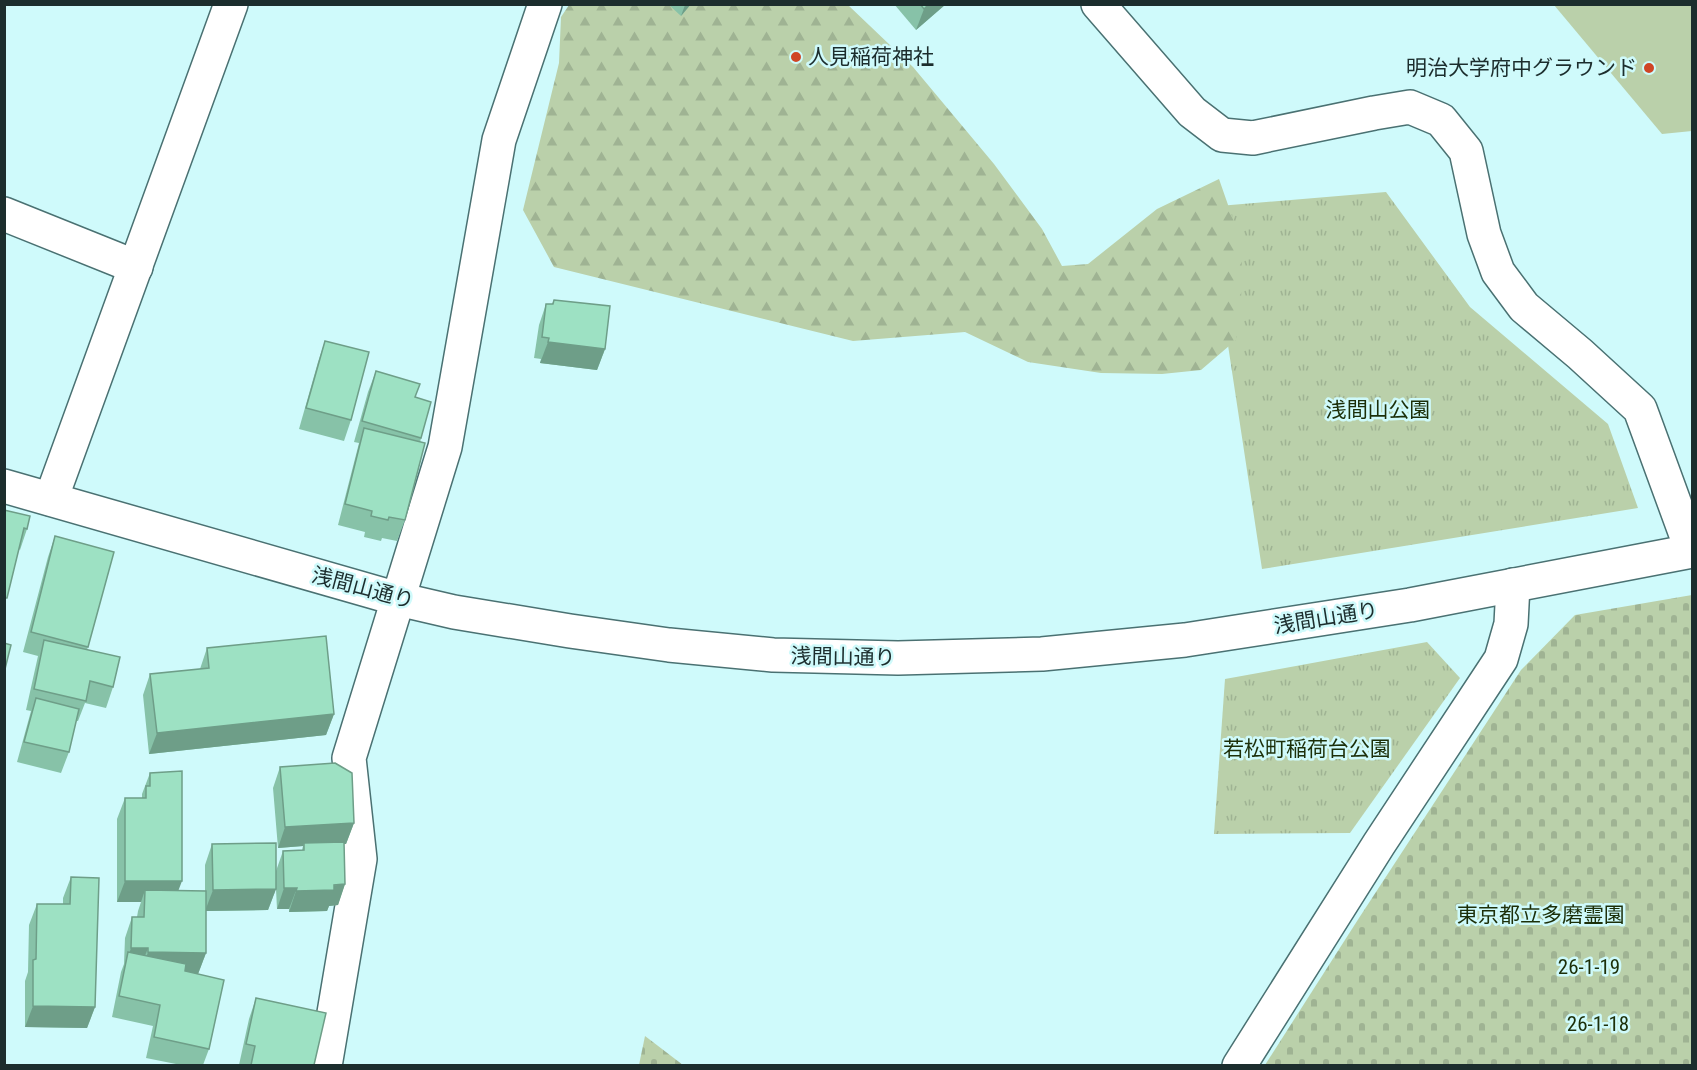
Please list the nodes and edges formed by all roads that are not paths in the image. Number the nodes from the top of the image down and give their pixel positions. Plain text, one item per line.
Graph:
1 (231, 4) edge
2 (544, 4) edge
3 (1098, 4) edge
4 (4, 214) edge
5 (136, 267) junction
6 (4, 486) edge
7 (51, 499) junction
8 (1692, 551) edge
9 (1513, 585) junction
10 (398, 600) junction
11 (325, 1065) edge
12 (1239, 1065) edge

1 - 5 street
2 - 10 street
3 - 8 street
4 - 5 street
5 - 7 street
6 - 7 street, 浅間山通り
7 - 10 street, 浅間山通り
8 - 9 street, 浅間山通り
9 - 10 street, 浅間山通り
9 - 12 street
10 - 11 street

